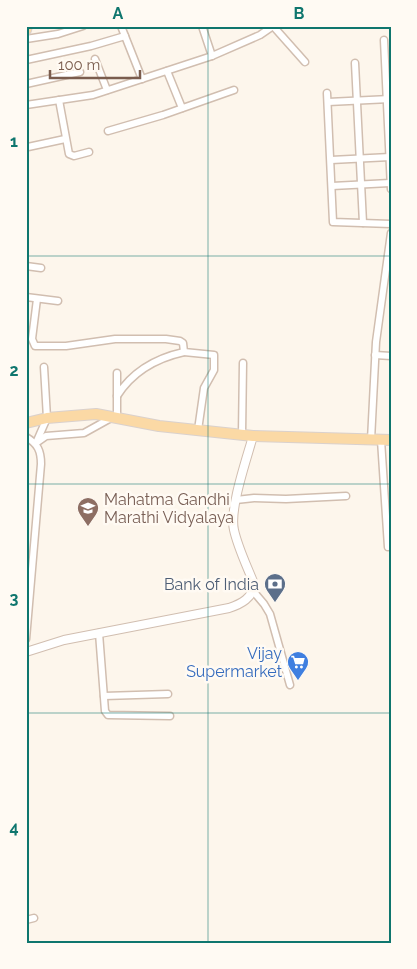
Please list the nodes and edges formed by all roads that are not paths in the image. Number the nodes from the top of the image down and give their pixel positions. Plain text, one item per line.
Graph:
1 (83, 26) edge
2 (121, 26) edge
3 (202, 26) edge
4 (273, 26) edge
5 (125, 36) junction
6 (26, 38) edge
7 (384, 40) dead end
8 (212, 56) junction
9 (95, 59) dead end
10 (26, 60) edge
11 (305, 62) dead end
12 (355, 63) dead end
13 (167, 71) junction
14 (80, 72) dead end
15 (142, 79) junction
16 (26, 84) edge
17 (107, 90) junction
18 (234, 90) dead end
19 (327, 93) dead end
20 (389, 99) edge
21 (59, 100) junction
22 (358, 100) junction
23 (328, 102) junction
24 (26, 105) edge
25 (182, 108) junction
26 (108, 131) dead end
27 (65, 139) junction
28 (28, 147) dead end
29 (89, 152) dead end
30 (390, 157) edge
31 (360, 159) junction
32 (331, 160) junction
33 (390, 183) edge
34 (362, 184) junction
35 (332, 186) junction
36 (391, 189) edge
37 (363, 223) junction
38 (391, 224) edge
39 (391, 232) edge
40 (26, 266) edge
41 (40, 268) dead end
42 (387, 282) edge
43 (26, 297) edge
44 (37, 298) junction
45 (58, 301) dead end
46 (184, 352) junction
47 (375, 355) junction
48 (391, 356) edge
49 (243, 363) dead end
50 (44, 367) dead end
51 (117, 374) dead end
52 (117, 396) junction
53 (47, 418) junction
54 (115, 418) junction
55 (26, 422) edge
56 (198, 430) junction
57 (242, 434) junction
58 (253, 436) junction
59 (26, 437) edge
60 (381, 440) edge
61 (36, 443) junction
62 (346, 496) dead end
63 (236, 500) junction
64 (387, 500) edge
65 (388, 547) dead end
66 (253, 591) junction
67 (99, 633) junction
68 (26, 640) edge
69 (26, 652) edge
70 (290, 685) dead end
71 (168, 694) dead end
72 (104, 696) junction
73 (170, 716) dead end
74 (34, 918) dead end
75 (26, 920) edge

1 - 6 street
2 - 5 street
3 - 8 street
4 - 8 street
4 - 11 street
5 - 10 street
5 - 15 street
7 - 20 street
8 - 13 street
9 - 17 street
12 - 22 street
13 - 15 street
13 - 25 street
14 - 16 street
15 - 17 street
17 - 21 street
18 - 25 street
19 - 23 street
20 - 22 street
20 - 30 street
21 - 24 street
21 - 27 street
22 - 23 street
22 - 31 street
23 - 32 street
25 - 26 street
27 - 28 street
27 - 29 street
30 - 31 street
30 - 33 street
31 - 32 street
31 - 34 street
32 - 35 street
33 - 34 street
33 - 36 street
34 - 35 street
34 - 37 street
35 - 37 street
37 - 38 street
39 - 42 street
40 - 41 street
42 - 47 street
43 - 44 street
44 - 45 street
44 - 46 street
46 - 52 street
46 - 56 street
47 - 48 street
47 - 60 street
49 - 57 street
50 - 53 street
51 - 52 street
52 - 54 street
53 - 54 main road
53 - 55 main road
53 - 61 street
54 - 56 main road
54 - 61 street
56 - 57 main road
57 - 58 main road
58 - 60 main road
58 - 63 street
59 - 61 street
60 - 64 street
61 - 68 street
62 - 63 street
63 - 66 street
64 - 65 street
66 - 67 street
66 - 70 street
67 - 69 street
67 - 72 street
71 - 72 street
72 - 73 street
74 - 75 street

